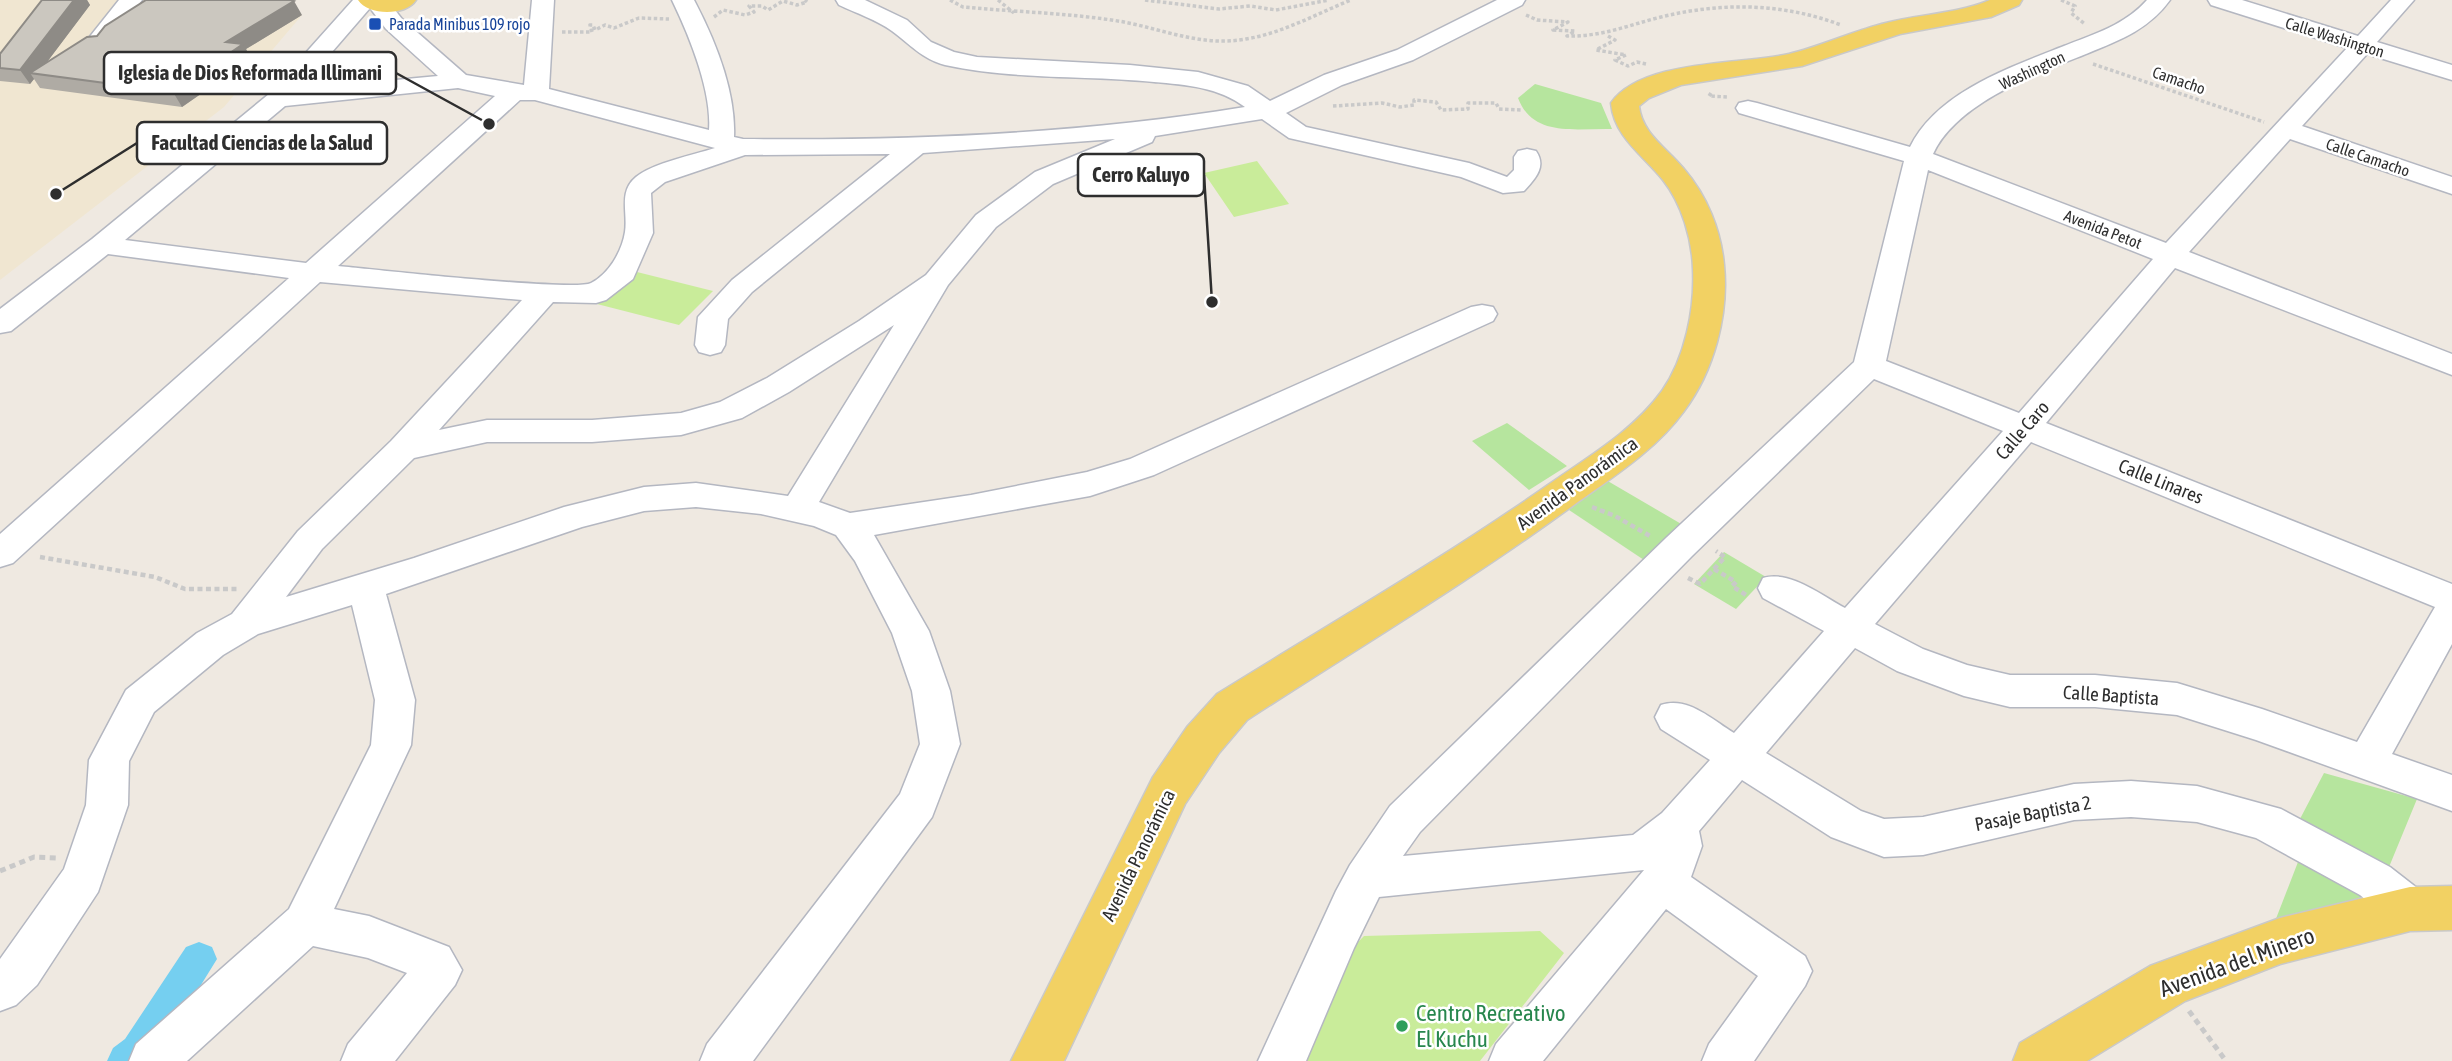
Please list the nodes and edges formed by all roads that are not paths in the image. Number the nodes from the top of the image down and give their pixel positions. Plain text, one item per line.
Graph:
1 (131, 0) edge
2 (405, 0) edge
3 (543, 0) edge
4 (847, 0) edge
5 (2010, 0) edge
6 (2159, 0) edge
7 (2219, 0) edge
8 (2403, 0) edge
9 (1509, 3) edge
10 (377, 7) edge
11 (688, 8) edge
12 (96, 44) edge
13 (2360, 44) junction
14 (2452, 73) edge
15 (458, 81) junction
16 (525, 92) junction
17 (278, 99) junction
18 (1748, 108) dead end
19 (1274, 118) junction
20 (1164, 128) junction
21 (2285, 129) junction
22 (732, 144) junction
23 (917, 145) junction
24 (1527, 157) dead end
25 (1917, 157) junction
26 (2452, 186) edge
27 (102, 245) junction
28 (2170, 256) junction
29 (313, 273) junction
30 (936, 281) junction
31 (545, 293) junction
32 (1482, 314) dead end
33 (0, 324) edge
34 (710, 345) dead end
35 (2452, 365) edge
36 (1869, 366) junction
37 (2025, 426) junction
38 (403, 449) junction
39 (797, 510) junction
40 (848, 526) junction
41 (2, 552) edge
42 (365, 585) junction
43 (1776, 588) dead end
44 (2452, 599) edge
45 (2452, 611) edge
46 (244, 624) junction
47 (1849, 629) junction
48 (1675, 717) dead end
49 (1736, 755) junction
50 (2367, 762) junction
51 (2452, 793) edge
52 (1650, 868) junction
53 (1364, 879) junction
54 (2431, 908) edge
55 (305, 924) junction
56 (0, 989) edge
57 (153, 1061) edge
58 (365, 1061) edge
59 (724, 1061) edge
60 (1037, 1061) edge
61 (1282, 1061) edge
62 (1513, 1061) edge
63 (1726, 1061) edge
64 (2039, 1061) edge

1 - 12 street
2 - 10 main road
3 - 16 street
4 - 19 street
5 - 60 main road, Avenida Panorámica
6 - 25 street, Washington
7 - 13 street, Calle Washington
8 - 13 street, Calle Caro
9 - 19 street
10 - 15 street
10 - 17 street
11 - 22 street
13 - 14 street, Calle Washington
13 - 21 street, Calle Caro
15 - 16 street
15 - 17 street
16 - 22 street
16 - 29 street
17 - 27 street
18 - 25 street, Avenida Petot
19 - 20 street
19 - 24 street
20 - 23 street
20 - 30 street
21 - 26 street, Calle Camacho
21 - 28 street, Calle Caro
22 - 23 street
22 - 31 street
23 - 34 street
25 - 28 street, Avenida Petot
25 - 36 street
27 - 29 street
27 - 33 street
28 - 35 street, Avenida Petot
28 - 37 street, Calle Caro
29 - 31 street
29 - 41 street
30 - 38 street
30 - 39 street
31 - 38 street
32 - 40 street
36 - 37 street, Calle Linares
36 - 53 street
37 - 44 street, Calle Linares
37 - 47 street, Calle Caro
38 - 46 street
39 - 40 street
39 - 42 street
40 - 59 street
42 - 46 street
42 - 55 street
43 - 47 street, Calle Baptista
45 - 50 street
46 - 56 street
47 - 49 street, Calle Caro
47 - 50 street, Calle Baptista
48 - 49 street, Pasaje Baptista 2
49 - 52 street, Calle Caro
49 - 54 street, Pasaje Baptista 2
50 - 51 street, Calle Baptista
52 - 53 street
52 - 62 street
52 - 63 street
53 - 61 street
54 - 64 main road, Avenida del Minero
55 - 57 street
55 - 58 street

